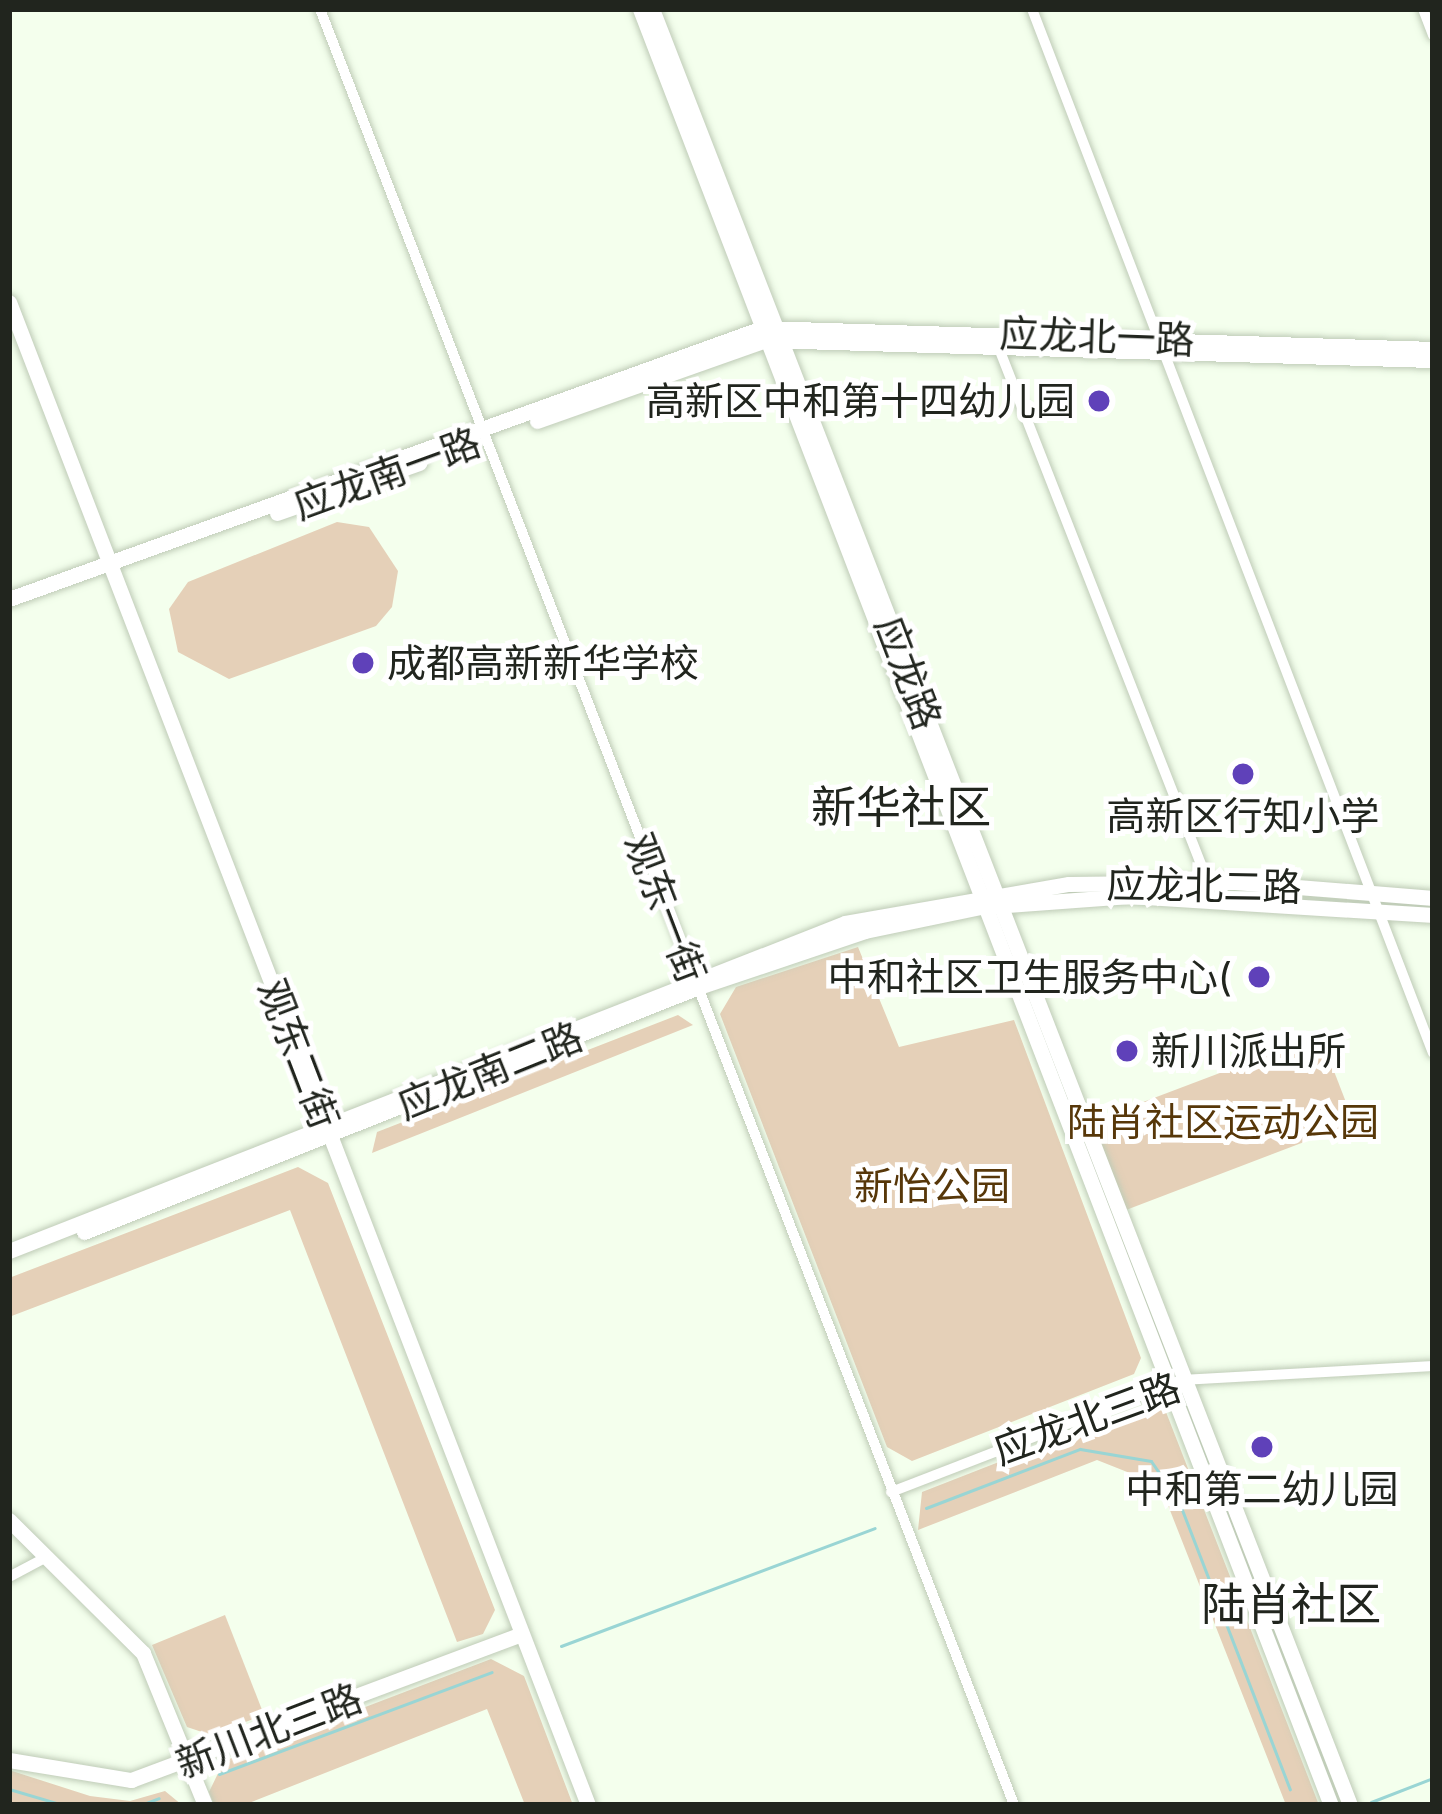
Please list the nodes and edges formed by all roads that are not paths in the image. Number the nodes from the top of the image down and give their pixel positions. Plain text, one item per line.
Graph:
1 (320, 9) edge
2 (640, 9) edge
3 (652, 9) edge
4 (1032, 9) edge
5 (1423, 9) edge
6 (1433, 35) edge
7 (9, 302) edge
8 (771, 334) junction
9 (1161, 345) junction
10 (998, 346) junction
11 (1433, 349) edge
12 (1433, 360) edge
13 (483, 435) junction
14 (111, 567) junction
15 (9, 599) edge
16 (9, 610) edge
17 (1208, 882) junction
18 (1372, 892) junction
19 (1433, 898) edge
20 (987, 900) junction
21 (1379, 911) junction
22 (1433, 915) edge
23 (694, 983) junction
24 (1433, 1053) edge
25 (328, 1130) junction
26 (9, 1251) edge
27 (9, 1262) edge
28 (1433, 1366) edge
29 (1174, 1382) junction
30 (891, 1492) junction
31 (9, 1520) edge
32 (41, 1560) junction
33 (9, 1577) edge
34 (522, 1634) junction
35 (9, 1760) edge
36 (189, 1764) junction
37 (205, 1805) edge
38 (588, 1805) edge
39 (1014, 1805) edge
40 (1331, 1805) edge
41 (1350, 1805) edge

1 - 13 street, 观东一街
2 - 8 street, 应龙路
3 - 8 street, 应龙路
4 - 9 street
5 - 6 street
7 - 14 street, 观东二街
8 - 9 street, 应龙北一路
8 - 10 street, 应龙北一路
8 - 13 street, 应龙南一路
8 - 20 street, 应龙路
9 - 10 street, 应龙北一路
9 - 11 street, 应龙北一路
9 - 12 street, 应龙北一路
9 - 18 street
10 - 17 street
13 - 14 street, 应龙南一路
13 - 23 street, 观东一街
14 - 15 street, 应龙南一路
14 - 16 street, 应龙南一路
14 - 25 street, 观东二街
17 - 18 street, 应龙北二路
17 - 20 street, 应龙北二路
18 - 19 street, 应龙北二路
18 - 21 street
20 - 21 street, 应龙北二路
20 - 23 street, 应龙南二路
20 - 29 street, 应龙路
21 - 22 street, 应龙北二路
21 - 24 street
23 - 25 street, 应龙南二路
23 - 30 street, 观东一街
25 - 26 street, 应龙南二路
25 - 27 street, 应龙南二路
25 - 34 street, 观东二街
28 - 29 street, 应龙北三路
29 - 30 street, 应龙北三路
29 - 40 street, 应龙路
29 - 41 street, 应龙路
30 - 39 street, 观东一街
31 - 32 street
32 - 33 street
32 - 36 street
34 - 36 street, 新川北三路
34 - 38 street, 观东二街
35 - 36 street, 新川北三路
36 - 37 street

